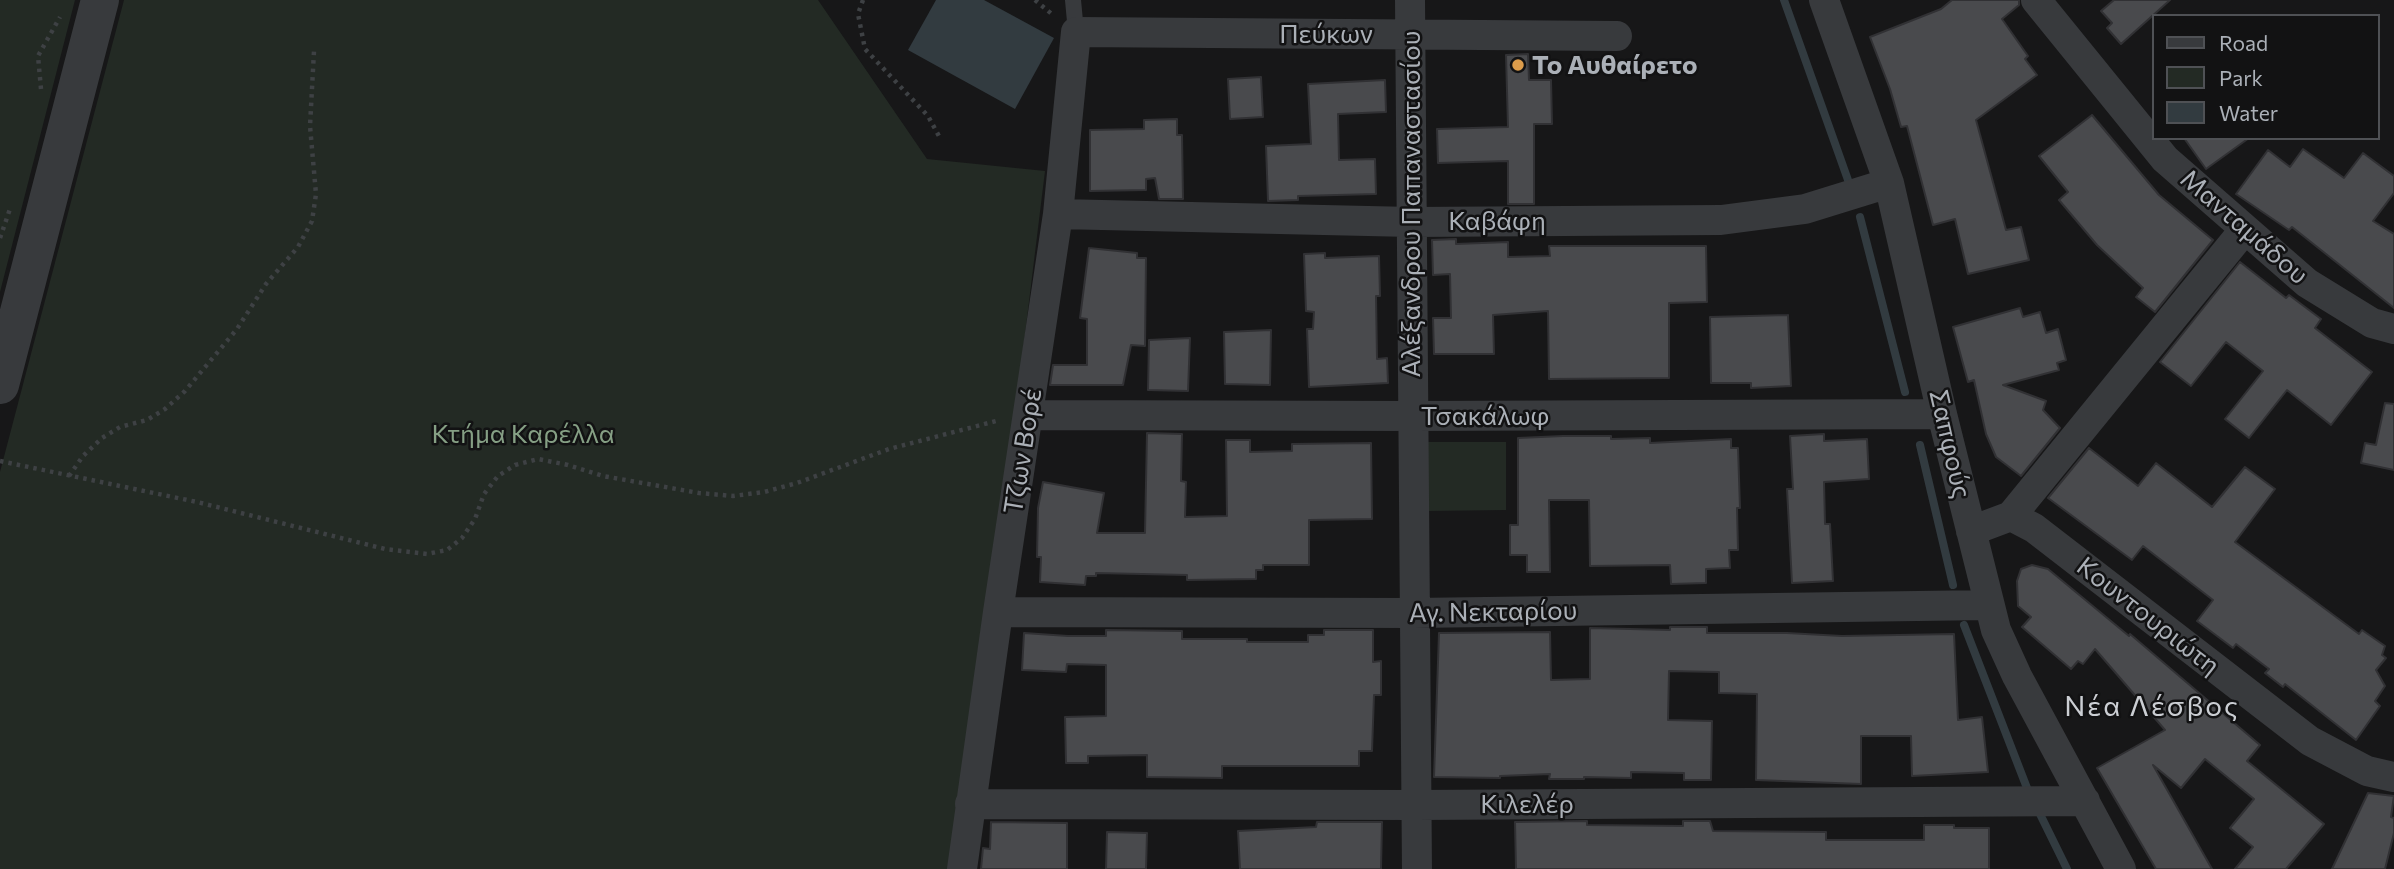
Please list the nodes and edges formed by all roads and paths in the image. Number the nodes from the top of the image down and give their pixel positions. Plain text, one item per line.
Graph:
1 (100, 0) edge
2 (863, 0) edge
3 (1073, 0) edge
4 (1410, 0) edge
5 (1824, 0) edge
6 (2036, 0) edge
7 (63, 10) dead end
8 (1076, 32) junction
9 (1410, 34) junction
10 (1617, 36) dead end
11 (314, 51) dead end
12 (38, 100) dead end
13 (940, 138) dead end
14 (1889, 183) junction
15 (12, 203) dead end
16 (1058, 214) junction
17 (1412, 222) junction
18 (2245, 229) junction
19 (0, 238) edge
20 (2394, 330) edge
21 (0, 385) edge
22 (1942, 414) junction
23 (1028, 415) junction
24 (1413, 416) junction
25 (0, 461) edge
26 (69, 476) junction
27 (2011, 516) junction
28 (1971, 531) junction
29 (1989, 605) junction
30 (998, 612) junction
31 (1414, 613) junction
32 (2394, 777) edge
33 (2085, 801) junction
34 (970, 804) junction
35 (1416, 805) junction
36 (962, 869) edge
37 (1417, 869) edge
38 (2121, 869) edge

1 - 21 street
2 - 13 path
3 - 8 lane
4 - 9 street, Αλέξανδρου Παπαναστασίου
5 - 14 street, Σαπφούς
6 - 18 street, Μανταμάδου
7 - 12 path
8 - 9 street, Πεύκων
8 - 16 street, Τζων Βορέ
9 - 10 street, Πεύκων
9 - 17 street, Αλέξανδρου Παπαναστασίου
11 - 26 path
14 - 17 street, Καβάφη
14 - 22 street, Σαπφούς
15 - 19 path
16 - 17 street, Καβάφη
16 - 23 street, Τζων Βορέ
17 - 24 street, Αλέξανδρου Παπαναστασίου
18 - 20 street, Μανταμάδου
18 - 27 street
22 - 24 street, Τσακάλωφ
22 - 28 street, Σαπφούς
23 - 24 street, Τσακάλωφ
23 - 26 path
23 - 30 street, Τζων Βορέ
24 - 31 street, Αλέξανδρου Παπαναστασίου
25 - 26 path
27 - 28 street
27 - 32 street, Κουντουριώτη
28 - 29 street, Σαπφούς
29 - 31 street, Αγ. Νεκταρίου
29 - 33 street, Σαπφούς
30 - 31 street, Αγ. Νεκταρίου
30 - 34 street, Τζων Βορέ
31 - 35 street, Αλέξανδρου Παπαναστασίου
33 - 35 street, Κιλελέρ
33 - 38 street, Σαπφούς
34 - 35 street, Κιλελέρ
34 - 36 street, Τζων Βορέ
35 - 37 street, Αλέξανδρου Παπαναστασίου

